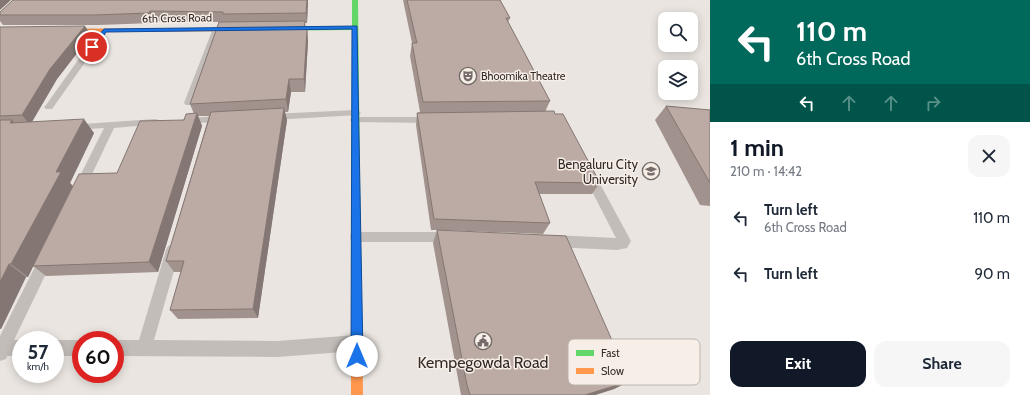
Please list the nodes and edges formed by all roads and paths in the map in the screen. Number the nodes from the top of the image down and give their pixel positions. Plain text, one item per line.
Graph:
1 (355, 0) edge
2 (355, 28) junction
3 (216, 29) junction
4 (104, 30) junction
5 (0, 32) edge
6 (189, 103) edge
7 (49, 107) dead end
8 (355, 116) junction
9 (263, 117) edge
10 (233, 119) edge
11 (210, 120) junction
12 (441, 120) edge
13 (111, 124) junction
14 (60, 128) edge
15 (206, 135) edge
16 (584, 164) edge
17 (74, 201) edge
18 (177, 234) edge
19 (356, 237) junction
20 (461, 237) edge
21 (539, 241) edge
22 (53, 243) edge
23 (356, 343) junction
24 (124, 348) edge
25 (12, 349) edge
26 (144, 349) junction
27 (1, 350) edge
28 (357, 395) edge

1 - 2 main road
2 - 3 main road, 6th Cross Road
2 - 8 main road
3 - 4 main road, 6th Cross Road
3 - 6 lane
4 - 5 main road, 6th Cross Road
4 - 7 lane
8 - 9 lane
8 - 12 lane
8 - 19 main road
10 - 11 lane
11 - 13 lane
11 - 15 lane
13 - 14 lane
13 - 17 lane
16 - 21 lane
18 - 26 lane
19 - 20 lane
19 - 23 main road
22 - 27 lane
23 - 26 lane
23 - 28 main road
24 - 26 lane
25 - 27 lane

